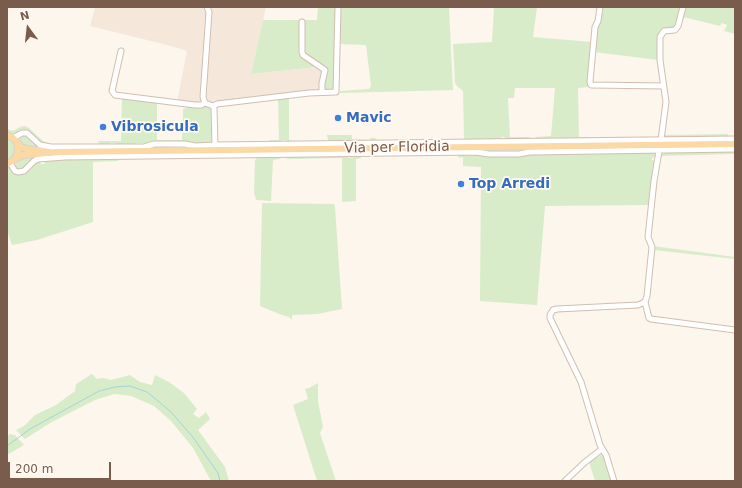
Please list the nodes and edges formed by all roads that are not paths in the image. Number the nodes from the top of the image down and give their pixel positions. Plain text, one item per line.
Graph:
1 (207, 7) edge
2 (338, 7) edge
3 (600, 7) edge
4 (683, 7) edge
5 (302, 22) dead end
6 (120, 51) dead end
7 (664, 86) junction
8 (322, 92) junction
9 (205, 103) junction
10 (213, 106) junction
11 (7, 134) edge
12 (735, 139) edge
13 (15, 140) junction
14 (661, 140) junction
15 (735, 144) edge
16 (215, 145) junction
17 (735, 149) edge
18 (659, 151) junction
19 (58, 152) junction
20 (11, 162) edge
21 (645, 302) junction
22 (735, 330) edge
23 (602, 449) junction
24 (565, 481) edge
25 (614, 481) edge

1 - 9 street
2 - 8 street
3 - 7 street
4 - 7 street
5 - 8 street
6 - 9 street
7 - 14 street
8 - 10 street
9 - 10 street
10 - 16 street
11 - 13 main road
12 - 14 street
13 - 16 street
13 - 19 main road
13 - 20 main road
14 - 16 street
15 - 19 main road, Via per Floridia
17 - 18 street
18 - 20 street
18 - 21 street
19 - 20 main road
21 - 22 street
21 - 23 street
23 - 24 street
23 - 25 street

